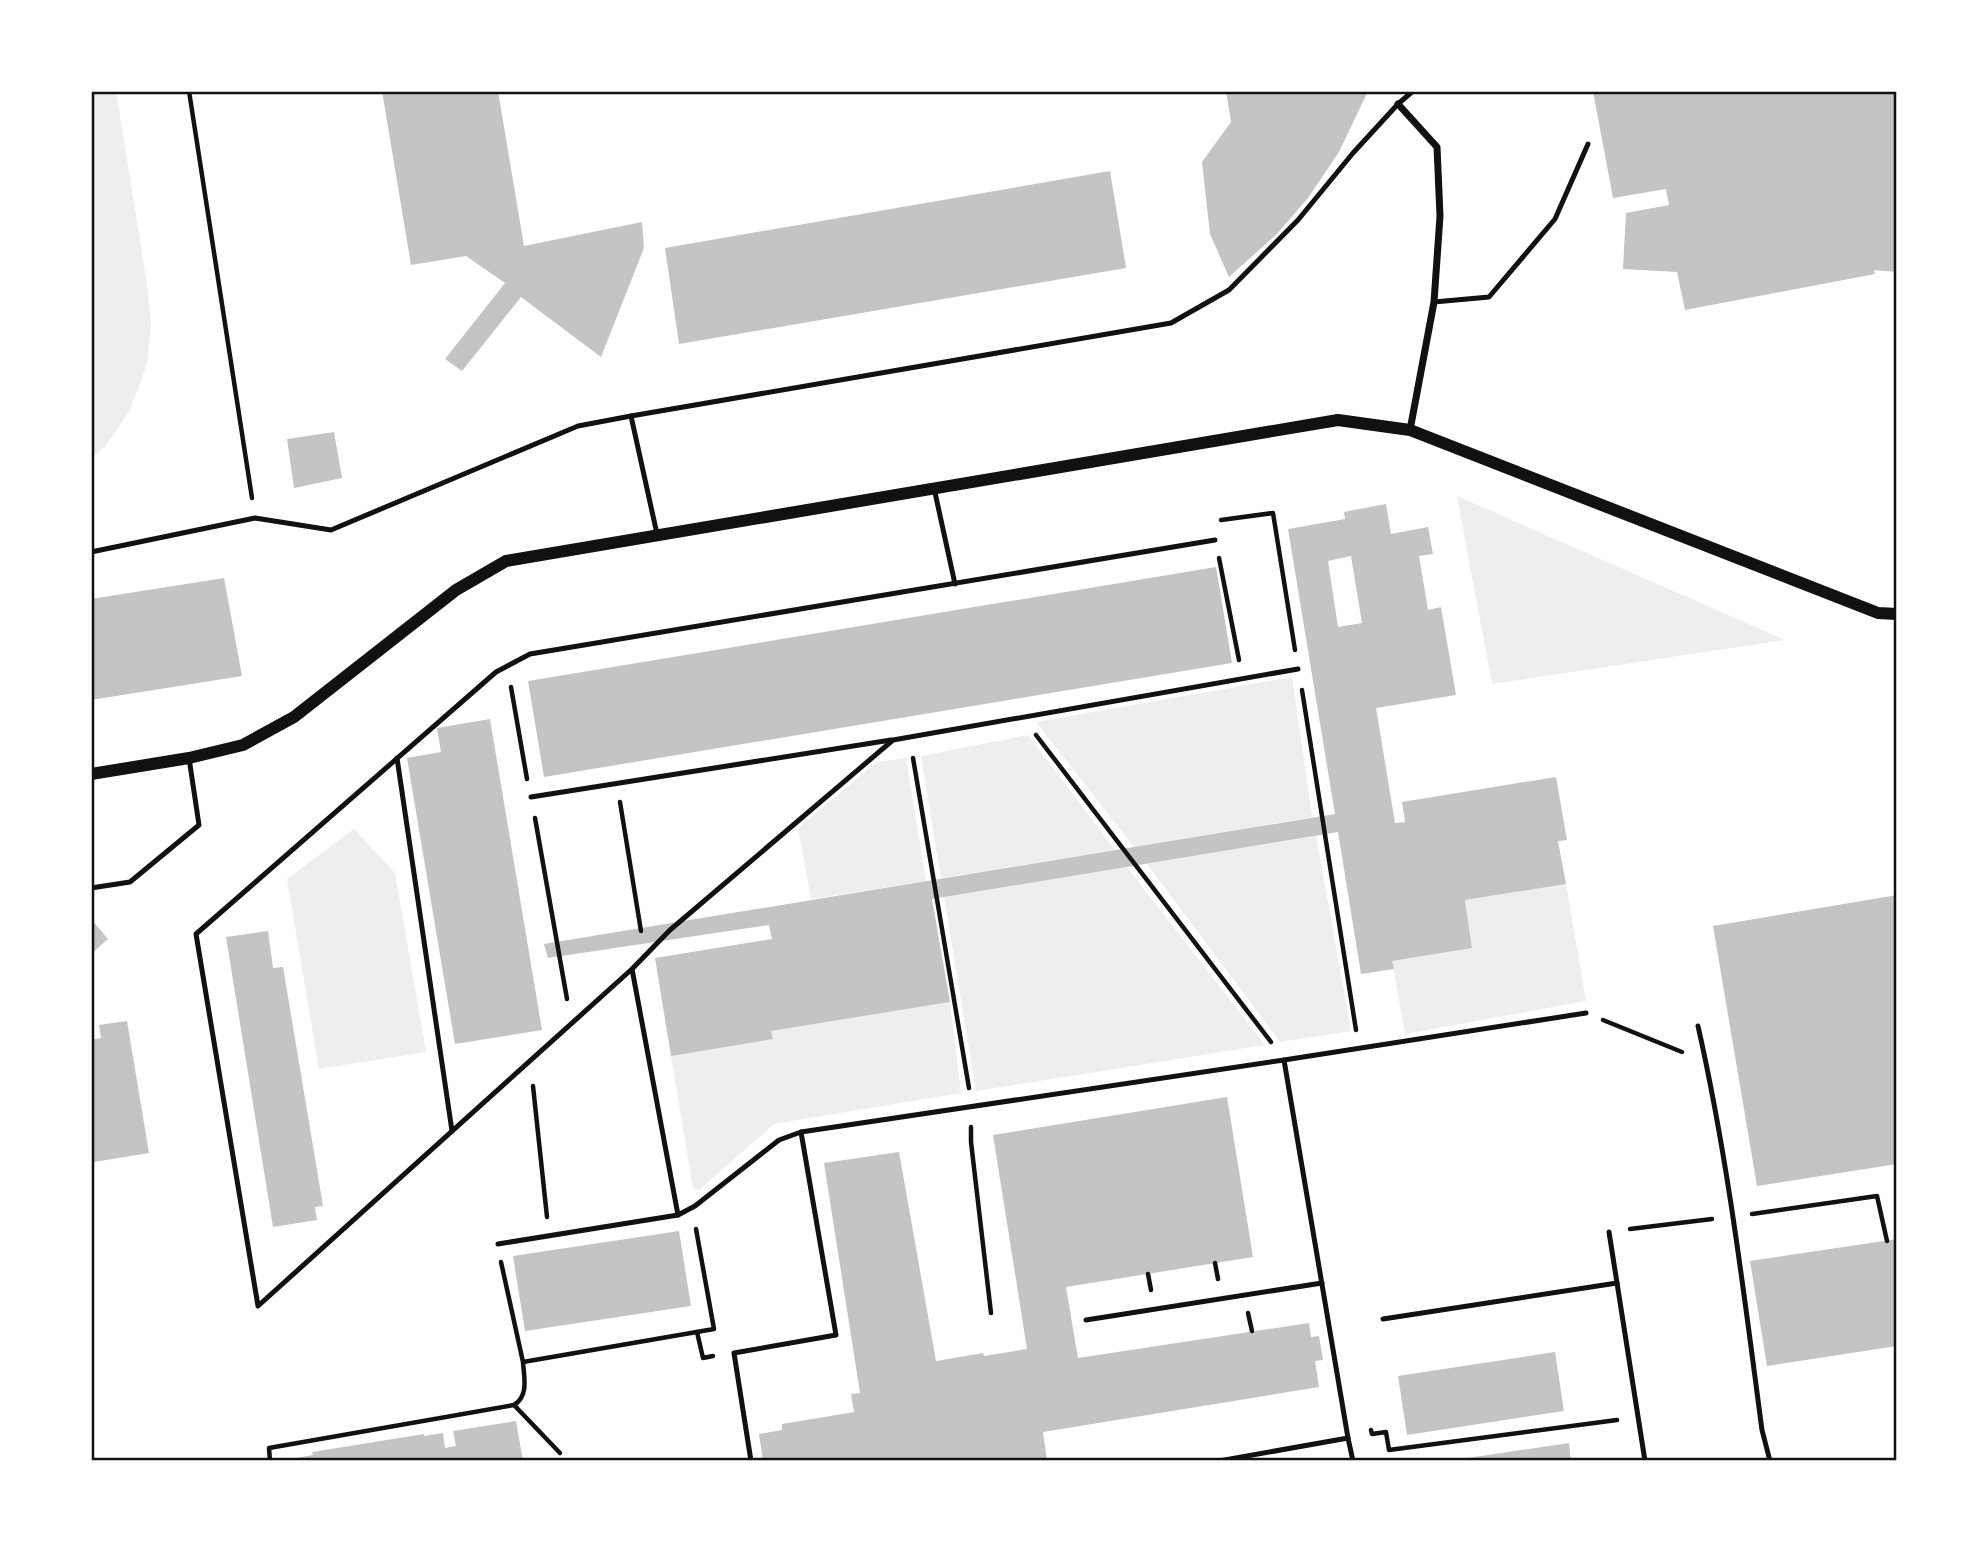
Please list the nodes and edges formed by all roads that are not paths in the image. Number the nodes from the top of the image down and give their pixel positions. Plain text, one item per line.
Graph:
1 (1413, 91) edge
2 (1398, 104) junction
3 (1588, 144) dead end
4 (1434, 302) junction
5 (631, 416) junction
6 (1410, 429) junction
7 (934, 488) junction
8 (657, 534) junction
9 (1215, 540) road end
10 (91, 552) edge
11 (955, 584) junction
12 (1897, 614) edge
13 (1298, 669) road end
14 (893, 740) junction
15 (189, 758) junction
16 (397, 758) junction
17 (91, 774) edge
18 (531, 797) road end
19 (91, 888) edge
20 (632, 969) junction
21 (1586, 1013) road end
22 (1698, 1026) dead end
23 (1284, 1060) junction
24 (452, 1131) junction
25 (801, 1132) junction
26 (678, 1215) junction
27 (1609, 1232) road end
28 (498, 1244) road end
29 (1322, 1283) junction
30 (1617, 1283) junction
31 (1382, 1319) dead end
32 (1086, 1320) dead end
33 (1348, 1438) junction
34 (751, 1461) edge
35 (1219, 1461) edge
36 (1353, 1461) edge
37 (1645, 1461) edge
38 (1770, 1461) edge

1 - 2 lane
2 - 4 street
2 - 5 lane
3 - 4 lane
4 - 6 street
5 - 8 lane
5 - 10 lane
6 - 7 street
6 - 12 street
7 - 8 street
7 - 11 lane
8 - 15 street
9 - 11 lane
11 - 16 lane
13 - 14 lane
14 - 18 lane
14 - 20 lane
15 - 17 street
15 - 19 lane
16 - 24 lane
16 - 24 lane
20 - 24 lane
20 - 26 lane
21 - 23 lane
22 - 38 lane
23 - 25 lane
23 - 29 lane
25 - 26 lane
25 - 34 lane
26 - 28 lane
27 - 30 lane
29 - 32 lane
29 - 33 lane
30 - 31 lane
30 - 37 lane
33 - 35 lane
33 - 36 lane

